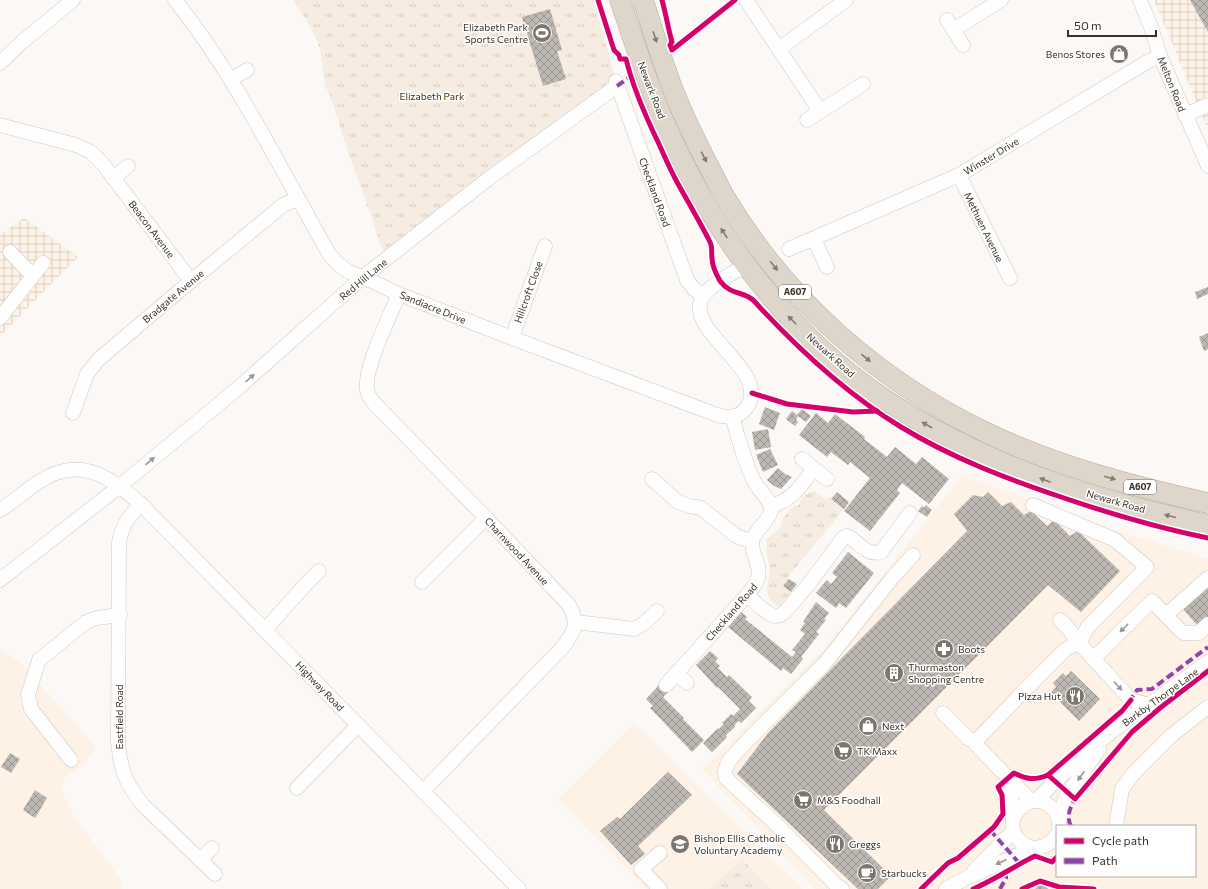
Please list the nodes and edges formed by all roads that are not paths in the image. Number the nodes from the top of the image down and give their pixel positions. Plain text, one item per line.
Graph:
1 (73, 0) edge
2 (175, 0) edge
3 (620, 0) edge
4 (643, 0) edge
5 (746, 0) edge
6 (846, 0) edge
7 (1001, 0) edge
8 (1140, 0) edge
9 (963, 45) dead end
10 (779, 49) junction
11 (1160, 56) junction
12 (0, 63) edge
13 (247, 70) dead end
14 (231, 79) junction
15 (616, 84) joint
16 (863, 84) dead end
17 (1208, 105) edge
18 (820, 112) junction
19 (1185, 115) junction
20 (807, 120) dead end
21 (0, 125) edge
22 (128, 166) dead end
23 (1208, 166) edge
24 (959, 175) junction
25 (113, 178) junction
26 (297, 199) junction
27 (814, 239) junction
28 (545, 246) dead end
29 (790, 249) dead end
30 (10, 252) dead end
31 (43, 263) dead end
32 (746, 266) junction
33 (827, 267) dead end
34 (33, 276) junction
35 (363, 277) junction
36 (1010, 278) dead end
37 (191, 281) junction
38 (399, 294) junction
39 (704, 295) junction
40 (0, 318) edge
41 (512, 338) junction
42 (73, 413) dead end
43 (732, 417) junction
44 (802, 459) dead end
45 (814, 469) junction
46 (828, 479) dead end
47 (120, 486) junction
48 (655, 488) dead end
49 (1208, 503) edge
50 (141, 504) junction
51 (1033, 505) dead end
52 (771, 506) junction
53 (0, 510) edge
54 (910, 513) dead end
55 (486, 518) junction
56 (1208, 525) edge
57 (752, 541) junction
58 (912, 555) dead end
59 (319, 571) dead end
60 (1208, 574) edge
61 (1208, 578) edge
62 (0, 580) edge
63 (422, 582) dead end
64 (747, 596) junction
65 (1181, 603) junction
66 (657, 611) dead end
67 (120, 615) junction
68 (1169, 618) junction
69 (1060, 620) dead end
70 (576, 622) junction
71 (1208, 624) edge
72 (265, 630) junction
73 (1079, 643) junction
74 (1093, 659) junction
75 (1208, 662) edge
76 (676, 674) junction
77 (687, 683) dead end
78 (666, 685) dead end
79 (1149, 705) junction
80 (1207, 707) edge
81 (943, 713) dead end
82 (358, 725) junction
83 (1111, 732) junction
84 (976, 741) junction
85 (71, 760) dead end
86 (1133, 774) junction
87 (1010, 780) junction
88 (297, 788) dead end
89 (423, 791) junction
90 (1034, 801) junction
91 (1059, 825) edge
92 (1059, 825) edge
93 (1116, 825) edge
94 (1125, 825) edge
95 (1013, 826) junction
96 (1056, 834) edge
97 (212, 848) dead end
98 (1046, 849) edge
99 (660, 853) dead end
100 (200, 860) junction
101 (215, 874) dead end
102 (968, 877) junction
103 (519, 889) edge
104 (660, 889) edge
105 (842, 889) edge
106 (946, 889) edge

1 - 12 street
2 - 14 street, Sandiacre Drive
32 -> 3 highway, Newark Road / A607
4 -> 49 highway, Newark Road / A607
5 - 10 street
6 - 10 street
7 - 9 street
8 - 11 street, Melton Road
10 - 18 street
11 - 19 street, Melton Road
11 - 24 street, Winster Drive
13 - 14 street
14 - 26 street, Sandiacre Drive
15 - 35 street, Red Hill Lane
15 - 39 street, Checkland Road
16 - 18 street
17 - 19 street
18 - 20 street
19 - 23 street, Melton Road
21 - 25 street, Beacon Avenue
22 - 25 street
24 - 27 street, Winster Drive
24 - 36 street, Methuen Avenue
25 - 37 street, Beacon Avenue
26 - 35 street, Sandiacre Drive
26 - 37 street, Bradgate Avenue
27 - 29 street, Winster Drive
27 - 33 street
28 - 41 street, Hillcroft Close
30 - 34 street
31 - 34 street
32 - 39 street
56 -> 32 highway, Newark Road / A607
34 - 40 street
35 - 38 street, Sandiacre Drive
47 -> 35 street, Red Hill Lane
37 - 42 street, Bradgate Avenue
38 - 41 street, Sandiacre Drive
38 - 55 street, Charnwood Avenue
39 - 43 street
41 - 43 street, Sandiacre Drive
43 - 52 street
44 - 45 street
45 - 46 street
45 - 52 street
47 - 50 street, Highway Road
47 - 53 street, Highway Road
47 - 62 street, Red Hill Lane
48 - 57 street
50 - 67 street, Eastfield Road
50 - 72 street, Highway Road
51 - 73 street
52 - 57 street
54 - 64 street
55 - 63 street
55 - 70 street, Charnwood Avenue
57 - 64 street, Checkland Road
58 - 105 street
59 - 72 street
60 - 65 street
61 - 65 street
64 - 76 street, Checkland Road
65 - 68 street
66 - 70 street
67 - 85 street
67 - 100 street, Eastfield Road
68 - 71 street
68 -> 74 street
69 - 73 street
70 - 89 street
72 - 82 street, Highway Road
73 - 74 street
73 - 84 street
74 -> 79 street
75 - 79 street, Barkby Thorpe Lane
76 - 77 street
76 - 78 street, Checkland Road
79 - 83 street, Barkby Thorpe Lane
80 - 86 street
81 - 84 street
82 - 88 street
82 - 89 street, Highway Road
83 - 90 street, Barkby Thorpe Lane
83 -> 91 street, Barkby Thorpe Lane
84 - 87 street
86 - 93 street
86 - 94 street
87 - 90 street
87 - 95 street
89 - 103 street, Highway Road
90 - 92 street
90 - 95 street, Barkby Thorpe Lane
95 - 98 street
95 - 102 street, Barkby Thorpe Lane
96 - 98 street, Barkby Thorpe Lane
97 - 100 street
98 -> 102 street, Barkby Thorpe Lane
99 - 104 street
100 - 101 street, Eastfield Road
102 - 106 street, Barkby Thorpe Lane

